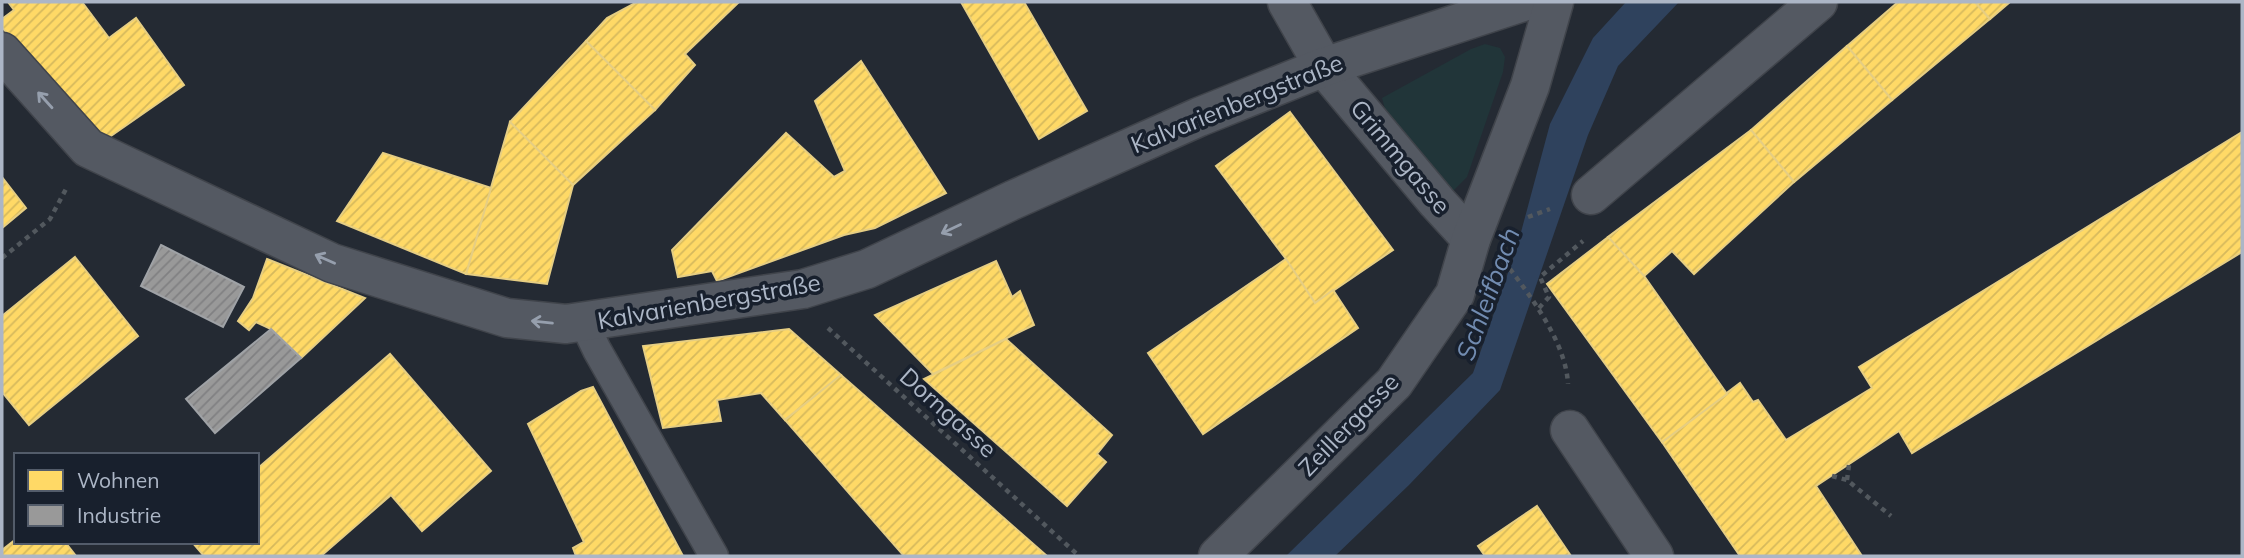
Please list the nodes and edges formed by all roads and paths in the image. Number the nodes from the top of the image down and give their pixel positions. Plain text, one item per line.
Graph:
1 (1287, 2) edge
2 (1523, 2) edge
3 (1553, 2) edge
4 (1818, 2) edge
5 (2, 52) edge
6 (1324, 67) junction
7 (88, 148) junction
8 (1591, 195) joint
9 (1553, 208) dead end
10 (1520, 219) dead end
11 (1471, 239) junction
12 (2, 258) edge
13 (1507, 265) dead end
14 (803, 289) junction
15 (1539, 308) junction
16 (584, 323) junction
17 (1570, 430) joint
18 (1849, 465) dead end
19 (1832, 475) dead end
20 (1847, 480) junction
21 (1891, 516) dead end
22 (714, 556) edge
23 (1079, 556) edge
24 (1218, 556) edge
25 (1654, 556) edge

1 - 6 street, Grimmgasse
2 - 6 street, Kalvarienbergstraße
3 - 11 street
4 - 8 street
7 -> 5 street, Kalvarienbergstraße
6 - 11 street, Grimmgasse
6 -> 14 street, Kalvarienbergstraße
7 - 12 path
16 -> 7 street, Kalvarienbergstraße
8 - 15 path
9 - 10 path
11 - 24 street, Zeillergasse
13 - 15 path
14 - 16 street, Kalvarienbergstraße
14 - 23 path, Dorngasse
15 - 17 path
16 - 22 lane
17 - 25 street
18 - 20 path
19 - 20 path
20 - 21 path

